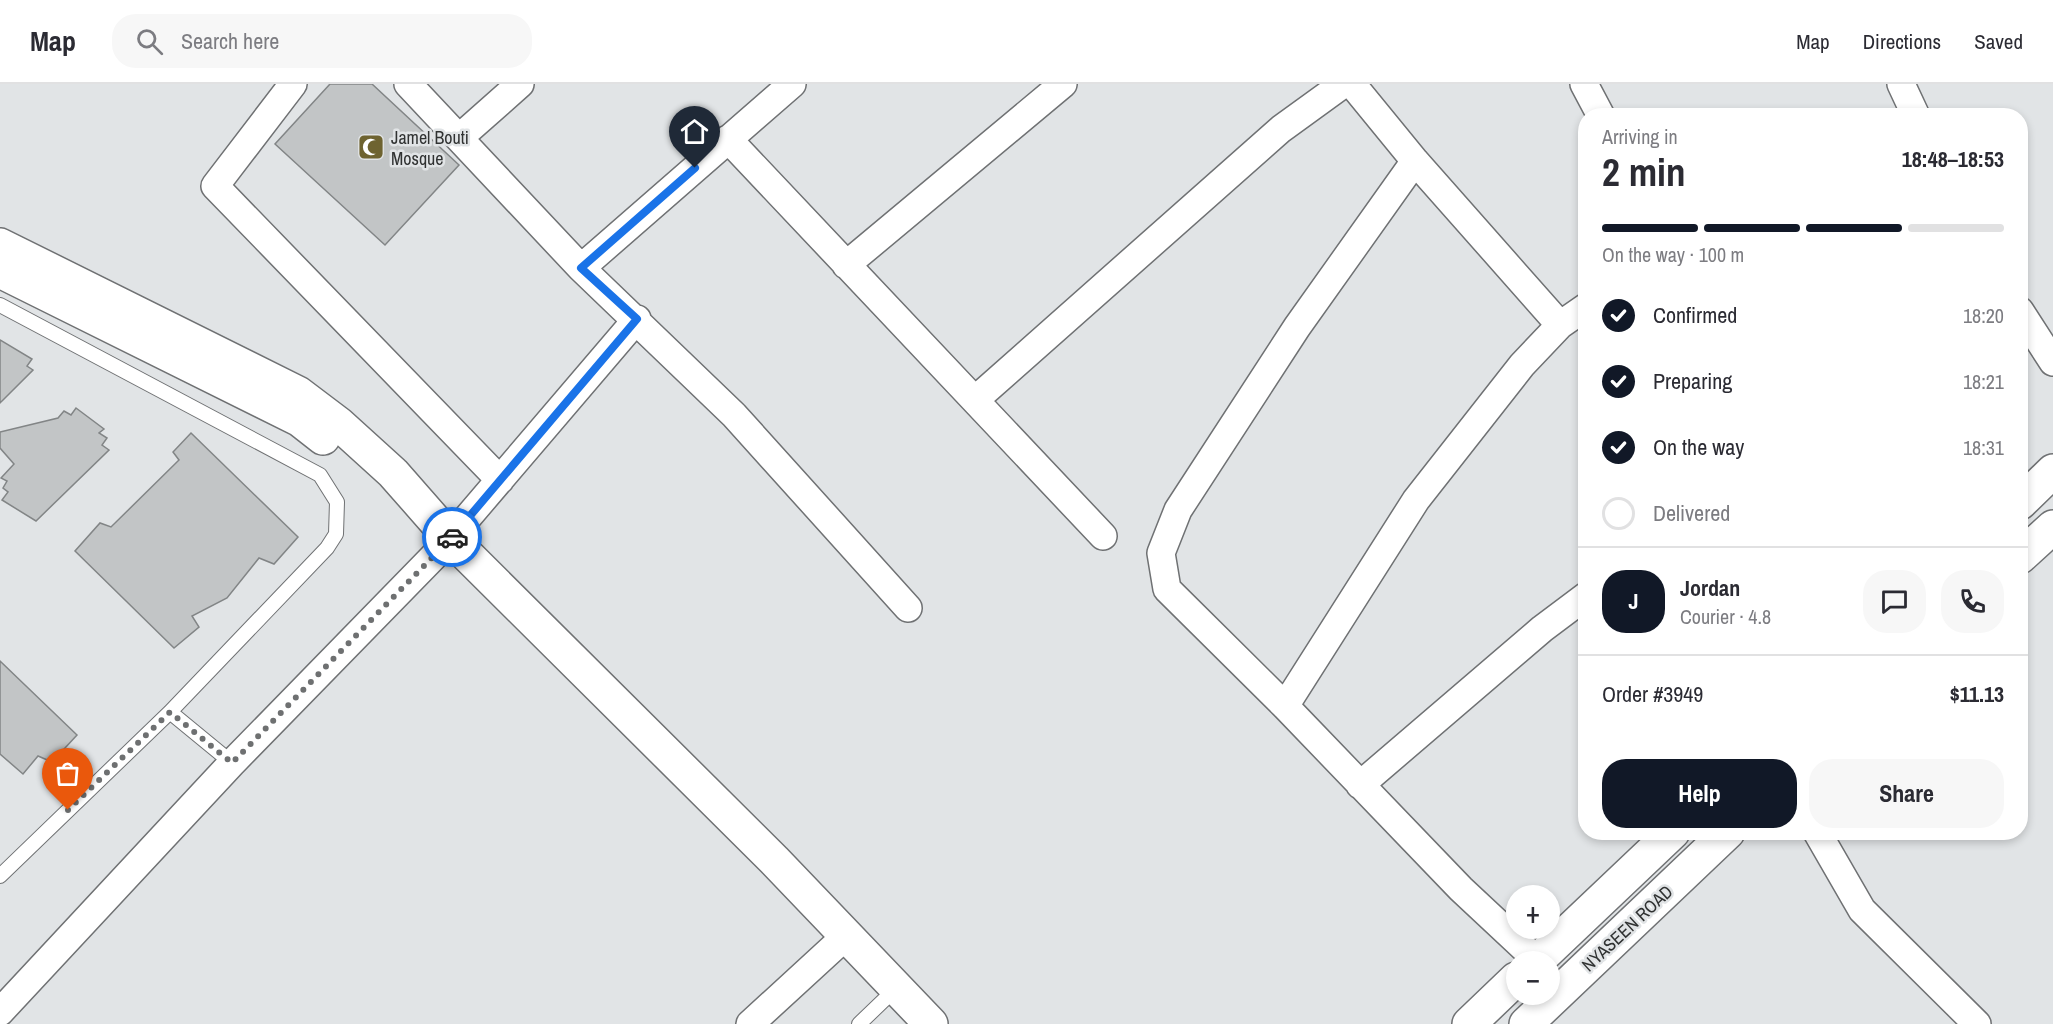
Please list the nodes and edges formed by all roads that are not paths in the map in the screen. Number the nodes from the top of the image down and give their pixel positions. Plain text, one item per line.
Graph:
1 (293, 84) edge
2 (408, 84) edge
3 (520, 84) edge
4 (792, 84) edge
5 (1063, 84) edge
6 (1343, 84) edge
7 (1352, 84) edge
8 (1584, 84) edge
9 (1901, 84) edge
10 (1597, 108) edge
11 (1911, 108) edge
12 (459, 138) junction
13 (728, 139) junction
14 (1414, 161) junction
15 (0, 245) edge
16 (846, 266) junction
17 (581, 268) junction
18 (0, 271) edge
19 (0, 305) edge
20 (1578, 313) edge
21 (637, 319) junction
22 (2028, 323) edge
23 (1560, 325) junction
24 (2053, 362) edge
25 (975, 400) junction
26 (2053, 471) edge
27 (500, 480) junction
28 (2028, 495) edge
29 (2053, 526) edge
30 (1103, 536) dead end
31 (445, 545) junction
32 (2028, 549) edge
33 (1578, 602) edge
34 (908, 608) dead end
35 (1285, 706) junction
36 (170, 712) junction
37 (232, 763) junction
38 (1360, 785) junction
39 (1665, 840) edge
40 (1720, 840) edge
41 (1822, 840) edge
42 (0, 876) edge
43 (835, 946) junction
44 (1516, 951) edge
45 (1547, 951) edge
46 (1506, 989) edge
47 (885, 999) junction
48 (0, 1012) edge
49 (750, 1024) edge
50 (859, 1024) edge
51 (906, 1024) edge
52 (931, 1024) edge
53 (1469, 1024) edge
54 (1526, 1024) edge
55 (1977, 1024) edge

1 - 27 street
2 - 12 street
3 - 12 street
4 - 13 street
5 - 16 street
6 - 25 street
7 - 14 street
8 - 10 street
9 - 11 street
12 - 17 street
13 - 16 street
13 - 17 street
14 - 23 street
14 - 35 street
15 - 31 street
16 - 25 street
17 - 21 street
18 - 31 street
19 - 36 lane
20 - 23 street
21 - 27 street
21 - 34 street
22 - 24 street
23 - 35 street
25 - 30 street
26 - 28 street
27 - 31 street
29 - 32 street
31 - 37 street
31 - 43 street
31 - 52 street
33 - 38 street
35 - 38 street
36 - 37 lane
36 - 42 lane
37 - 48 street
38 - 44 street
39 - 45 street
40 - 54 street, NYASEEN ROAD
41 - 55 street
43 - 47 street
43 - 49 street
46 - 53 street
47 - 50 lane
47 - 51 street

